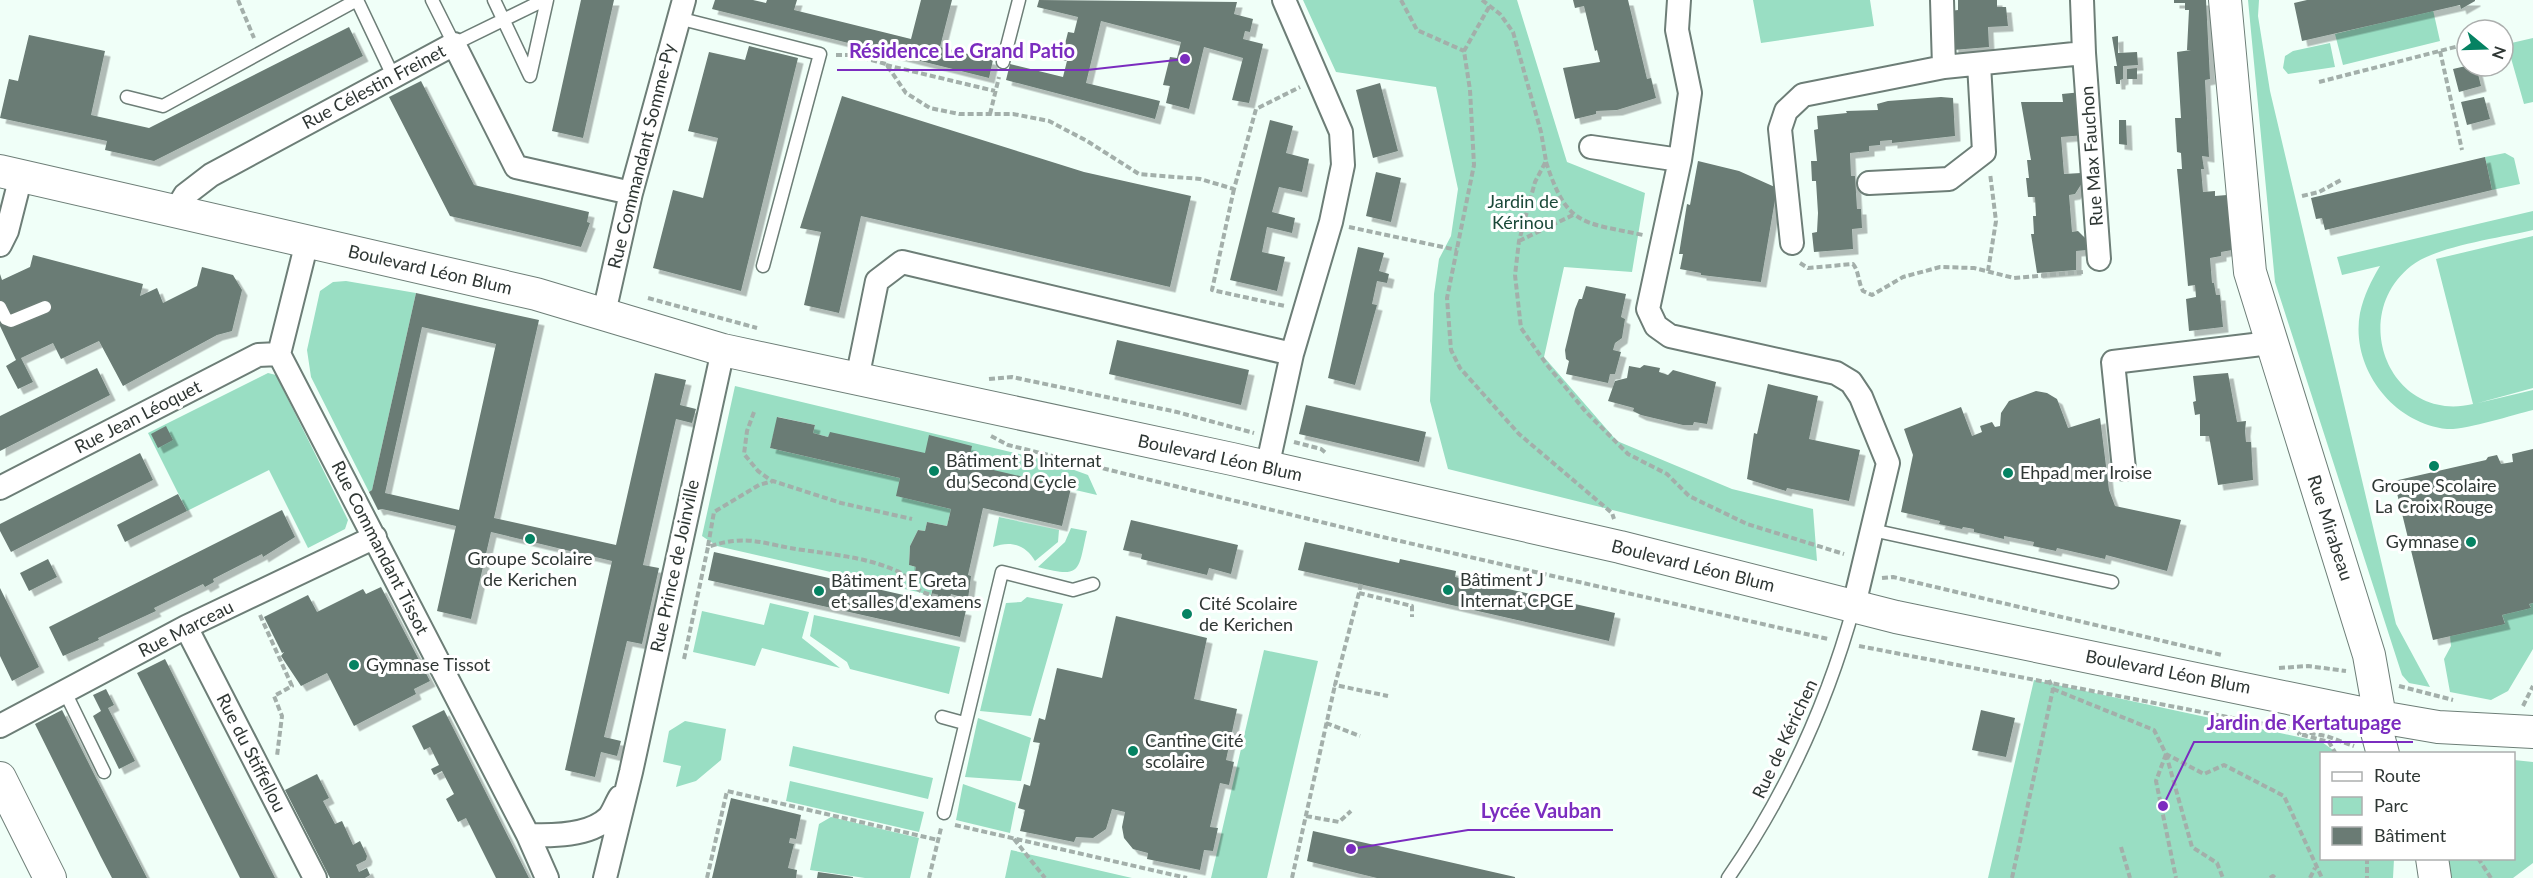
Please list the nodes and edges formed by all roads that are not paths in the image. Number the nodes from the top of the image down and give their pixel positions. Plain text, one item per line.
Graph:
1 (357, 0) edge
2 (432, 0) edge
3 (494, 0) edge
4 (546, 0) edge
5 (1019, 0) edge
6 (1284, 0) edge
7 (1679, 0) edge
8 (1942, 0) edge
9 (2082, 0) edge
10 (2225, 0) edge
11 (681, 9) edge
12 (503, 20) junction
13 (454, 44) junction
14 (2084, 53) junction
15 (1003, 62) road end
16 (1980, 64) junction
17 (1944, 67) junction
18 (393, 78) junction
19 (127, 97) dead end
20 (1592, 147) dead end
21 (1680, 160) junction
22 (10, 174) edge
23 (1869, 183) dead end
24 (631, 193) junction
25 (174, 213) junction
26 (307, 242) junction
27 (1791, 243) road end
28 (0, 245) edge
29 (2099, 259) road end
30 (763, 266) dead end
31 (0, 307) edge
32 (45, 307) dead end
33 (604, 313) junction
34 (2270, 343) junction
35 (723, 350) junction
36 (279, 354) junction
37 (1292, 354) junction
38 (857, 379) junction
39 (1267, 468) junction
40 (2124, 469) dead end
41 (0, 488) edge
42 (1872, 530) junction
43 (375, 537) junction
44 (2112, 582) dead end
45 (1859, 583) junction
46 (1093, 584) dead end
47 (186, 627) junction
48 (65, 692) junction
49 (942, 717) dead end
50 (2379, 717) junction
51 (964, 723) junction
52 (0, 726) edge
53 (2533, 732) edge
54 (2383, 752) edge
55 (2397, 752) edge
56 (104, 772) dead end
57 (0, 778) edge
58 (628, 783) junction
59 (943, 818) road end
60 (528, 835) junction
61 (2415, 860) edge
62 (2432, 860) edge
63 (50, 878) edge
64 (315, 878) edge
65 (547, 878) edge
66 (605, 878) edge
67 (1728, 878) edge
68 (2417, 878) edge
69 (2435, 878) edge

1 - 18 lane
1 - 19 lane
2 - 13 lane
3 - 12 lane
4 - 12 lane
4 - 12 lane
5 - 15 lane
6 - 37 street
7 - 21 street
8 - 17 street
9 - 14 street, Rue Max Fauchon
10 - 34 main road, Rue Mirabeau
11 - 24 street, Rue Commandant Somme-Py
11 - 30 lane
12 - 13 lane
13 - 18 street, Rue Célestin Freinet
13 - 24 street, Rue Célestin Freinet
14 - 16 street
14 - 29 street, Rue Max Fauchon
16 - 17 street
16 - 23 street
17 - 27 street
18 - 25 street, Rue Célestin Freinet
20 - 21 street
21 - 42 street
22 - 25 main road, Boulevard Léon Blum
22 - 28 street
24 - 33 street, Rue Commandant Somme-Py
25 - 26 main road, Boulevard Léon Blum
26 - 33 main road, Boulevard Léon Blum
26 - 36 street
31 - 32 lane
33 - 35 main road, Boulevard Léon Blum
34 - 40 street
34 - 50 main road, Rue Mirabeau
35 - 38 main road, Boulevard Léon Blum
35 - 58 street, Rue Prince de Joinville
36 - 41 street, Rue Jean Léoquet
36 - 43 street, Rue Commandant Tissot
37 - 38 street
37 - 39 street
38 - 39 main road, Boulevard Léon Blum
39 - 45 main road, Boulevard Léon Blum
42 - 44 lane
42 - 45 street
43 - 47 street, Rue Marceau
43 - 60 street, Rue Commandant Tissot
45 - 50 main road, Boulevard Léon Blum
45 - 67 lane, Rue de Kérichen
46 - 51 lane
47 - 48 street, Rue Marceau
47 - 64 street, Rue du Stiffellou
48 - 52 street, Rue Marceau
48 - 56 lane
49 - 51 lane
50 - 53 main road, Boulevard Léon Blum
50 - 54 main road
50 - 55 main road
51 - 59 lane
57 - 63 main road
58 - 60 street, Rue Prince de Joinville
58 - 66 street, Rue Prince de Joinville
60 - 65 street, Rue Commandant Tissot
61 - 68 main road
62 - 69 main road

